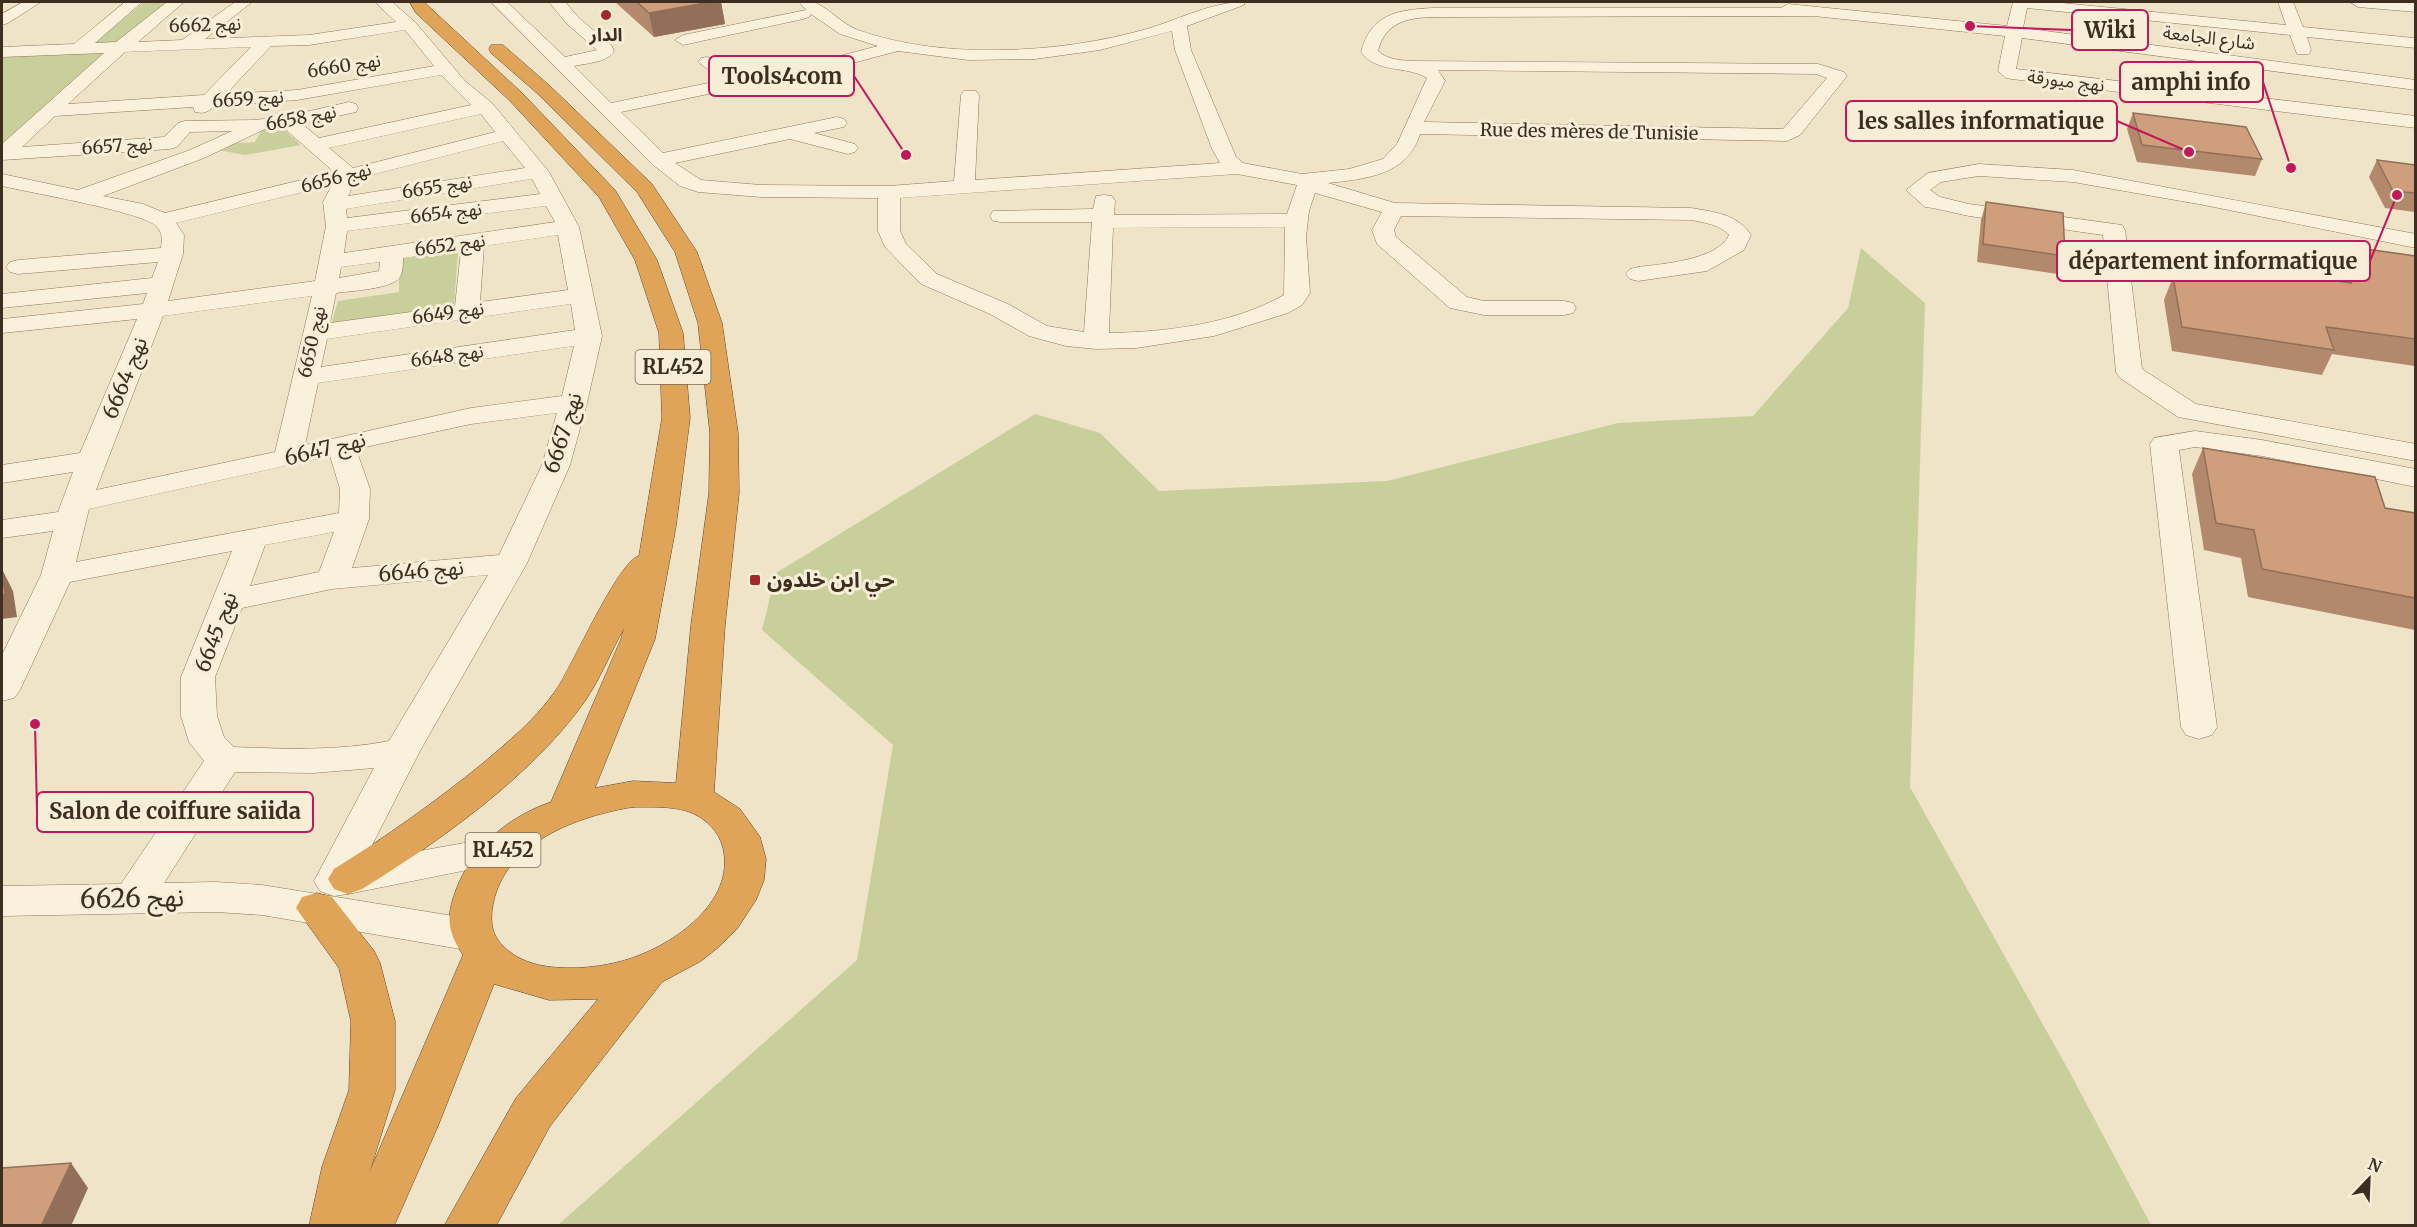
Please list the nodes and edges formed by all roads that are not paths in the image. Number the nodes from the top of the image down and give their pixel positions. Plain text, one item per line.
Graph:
1 (33, 2) edge
2 (134, 2) edge
3 (176, 2) edge
4 (244, 2) edge
5 (499, 2) edge
6 (557, 2) edge
7 (1238, 2) edge
8 (1748, 2) edge
9 (2020, 2) edge
10 (2286, 2) edge
11 (2358, 2) edge
12 (2414, 4) edge
13 (1576, 7) edge
14 (410, 8) edge
15 (804, 8) edge
16 (1861, 9) edge
17 (1808, 13) junction
18 (2, 20) edge
19 (332, 20) dead end
20 (218, 21) junction
21 (241, 21) dead end
22 (1178, 24) junction
23 (2013, 32) junction
24 (2295, 32) junction
25 (1130, 39) junction
26 (682, 40) dead end
27 (266, 42) junction
28 (2414, 43) dead end
29 (186, 45) junction
30 (896, 46) junction
31 (121, 47) junction
32 (78, 49) junction
33 (1183, 50) junction
34 (2, 52) edge
35 (707, 62) dead end
36 (561, 63) junction
37 (1415, 65) junction
38 (437, 70) junction
39 (2312, 70) junction
40 (255, 76) dead end
41 (234, 78) junction
42 (200, 80) dead end
43 (739, 82) junction
44 (2415, 84) edge
45 (110, 85) dead end
46 (76, 87) junction
47 (763, 95) dead end
48 (970, 95) dead end
49 (207, 102) junction
50 (370, 104) dead end
51 (485, 107) junction
52 (607, 109) junction
53 (48, 111) junction
54 (288, 122) junction
55 (2415, 122) edge
56 (837, 123) dead end
57 (261, 124) junction
58 (185, 127) junction
59 (1412, 128) junction
60 (789, 133) junction
61 (509, 134) junction
62 (170, 143) junction
63 (315, 145) junction
64 (848, 148) dead end
65 (2, 154) edge
66 (197, 154) junction
67 (659, 160) junction
68 (1237, 168) junction
69 (539, 172) junction
70 (348, 174) junction
71 (1106, 178) junction
72 (1305, 182) junction
73 (10, 186) edge
74 (964, 188) junction
75 (889, 192) junction
76 (283, 193) junction
77 (82, 196) junction
78 (555, 199) junction
79 (334, 203) junction
80 (1394, 209) junction
81 (1001, 216) dead end
82 (1103, 218) junction
83 (163, 220) junction
84 (1295, 220) junction
85 (337, 226) junction
86 (568, 227) junction
87 (2415, 241) edge
88 (472, 243) junction
89 (172, 254) junction
90 (392, 254) junction
91 (331, 262) junction
92 (10, 264) edge
93 (1638, 274) dead end
94 (162, 284) junction
95 (324, 287) junction
96 (2, 295) edge
97 (581, 295) junction
98 (2, 301) edge
99 (1564, 308) dead end
100 (153, 310) junction
101 (467, 310) junction
102 (2, 326) edge
103 (315, 333) junction
104 (589, 336) junction
105 (1096, 341) junction
106 (305, 377) junction
107 (574, 403) junction
108 (341, 446) junction
109 (2415, 453) edge
110 (288, 458) junction
111 (91, 460) junction
112 (2, 474) edge
113 (2415, 478) edge
114 (354, 519) junction
115 (71, 521) junction
116 (2, 529) edge
117 (253, 537) junction
118 (656, 548) junction
119 (2, 551) edge
120 (511, 563) junction
121 (57, 575) junction
122 (332, 579) junction
123 (226, 601) junction
124 (2, 690) edge
125 (2199, 727) dead end
126 (402, 751) junction
127 (224, 759) junction
128 (694, 799) junction
129 (567, 809) junction
130 (502, 850) junction
131 (333, 889) junction
132 (134, 898) junction
133 (2, 901) edge
134 (478, 945) junction
135 (647, 970) junction
136 (334, 1226) edge
137 (368, 1226) edge
138 (469, 1226) edge

1 - 18 street
2 - 32 street
3 - 31 street
4 - 20 street
5 - 36 street
6 - 36 street
7 - 22 street
8 - 17 street, شارع الجامعة
9 - 23 street
9 - 24 street
10 - 24 street
11 - 12 street
13 - 17 street
13 - 37 street
14 - 19 street
14 - 27 street, نهج 6662
14 - 38 street, نهج 6667
14 - 118 highway, RL452
14 - 128 highway, RL452
15 - 26 street
15 - 30 street
16 - 17 street, شارع الجامعة
16 - 23 street, شارع الجامعة
20 - 21 street
20 - 29 street
22 - 25 street
22 - 33 street
23 - 39 street, شارع الجامعة
23 - 55 street, نهج ميورقة
24 - 28 street
24 - 39 street
25 - 30 street
25 - 33 street
27 - 29 street, نهج 6662
27 - 41 street, نهج 6657
29 - 31 street, نهج 6662
30 - 43 street
31 - 32 street, نهج 6662
31 - 46 street
32 - 34 street, نهج 6662
33 - 68 street
35 - 43 street
36 - 52 street
37 - 59 street
37 - 59 street, Rue des mères de Tunisie
38 - 49 street, نهج 6659
38 - 51 street, نهج 6667
39 - 44 street, شارع الجامعة
40 - 41 street
41 - 42 street
41 - 49 street, نهج 6657
43 - 47 street
43 - 52 street
45 - 46 street
46 - 53 street
48 - 74 street
49 - 53 street, نهج 6659
49 - 58 street, نهج 6657
50 - 54 street, نهج 6658
51 - 61 street, نهج 6667
51 - 63 street
52 - 67 street
53 - 65 street
54 - 57 street, نهج 6658
54 - 63 street
56 - 60 street
57 - 58 street
57 - 66 street, نهج 6658
58 - 62 street, نهج 6657
59 - 72 street
60 - 64 street
60 - 67 street
61 - 69 street, نهج 6667
61 - 70 street, نهج 6656
62 - 65 street, نهج 6657
62 - 66 street
63 - 70 street
66 - 77 street, نهج 6658
67 - 75 street
68 - 71 street
68 - 72 street
69 - 78 street, نهج 6667
69 - 79 street, نهج 6655
70 - 76 street, نهج 6656
70 - 79 street
71 - 74 street
71 - 82 street
72 - 80 street
72 - 84 street
73 - 77 street
74 - 75 street
75 - 105 street
76 - 79 street, نهج 6655
76 - 83 street, نهج 6656
77 - 83 street
78 - 85 street, نهج 6654
78 - 86 street, نهج 6667
79 - 85 street, نهج 6650
80 - 93 street
80 - 99 street
81 - 82 street
82 - 84 street
82 - 105 street
83 - 89 street, نهج 6664
84 - 105 street
85 - 91 street, نهج 6650
86 - 88 street, نهج 6652
86 - 97 street, نهج 6667
87 - 109 street
88 - 90 street, نهج 6652
88 - 101 street
89 - 92 street
89 - 94 street, نهج 6664
90 - 91 street, نهج 6652
90 - 95 street
91 - 95 street, نهج 6650
92 - 96 street
94 - 98 street
94 - 100 street, نهج 6664
95 - 100 street
95 - 103 street, نهج 6650
97 - 101 street, نهج 6649
97 - 104 street, نهج 6667
100 - 102 street
100 - 111 street, نهج 6664
101 - 103 street, نهج 6649
103 - 106 street, نهج 6650
104 - 106 street, نهج 6648
104 - 107 street, نهج 6667
106 - 110 street, نهج 6650
107 - 108 street, نهج 6647
107 - 120 street, نهج 6667
108 - 110 street, نهج 6647
108 - 114 street
110 - 115 street, نهج 6647
111 - 112 street
111 - 115 street, نهج 6664
113 - 125 street
114 - 117 street
114 - 122 street
115 - 116 street
115 - 119 street
115 - 121 street, نهج 6664
117 - 121 street
117 - 123 street, نهج 6645
118 - 129 highway, RL452
118 - 131 highway
120 - 122 street, نهج 6646
120 - 126 street, نهج 6667
121 - 124 street, نهج 6664
122 - 123 street, نهج 6646
123 - 127 street, نهج 6645
126 - 127 street
126 - 131 street, نهج 6667
127 - 132 street
128 - 129 highway, RL452
128 - 135 highway, RL452
129 - 130 highway, RL452
130 - 131 street, نهج 6626
130 - 134 highway, RL452
131 - 132 street, نهج 6626
131 - 134 street, نهج 6626
131 - 136 highway
132 - 133 street, نهج 6626
134 - 135 highway, RL452
134 - 137 highway, RL452
135 - 138 highway, RL452

